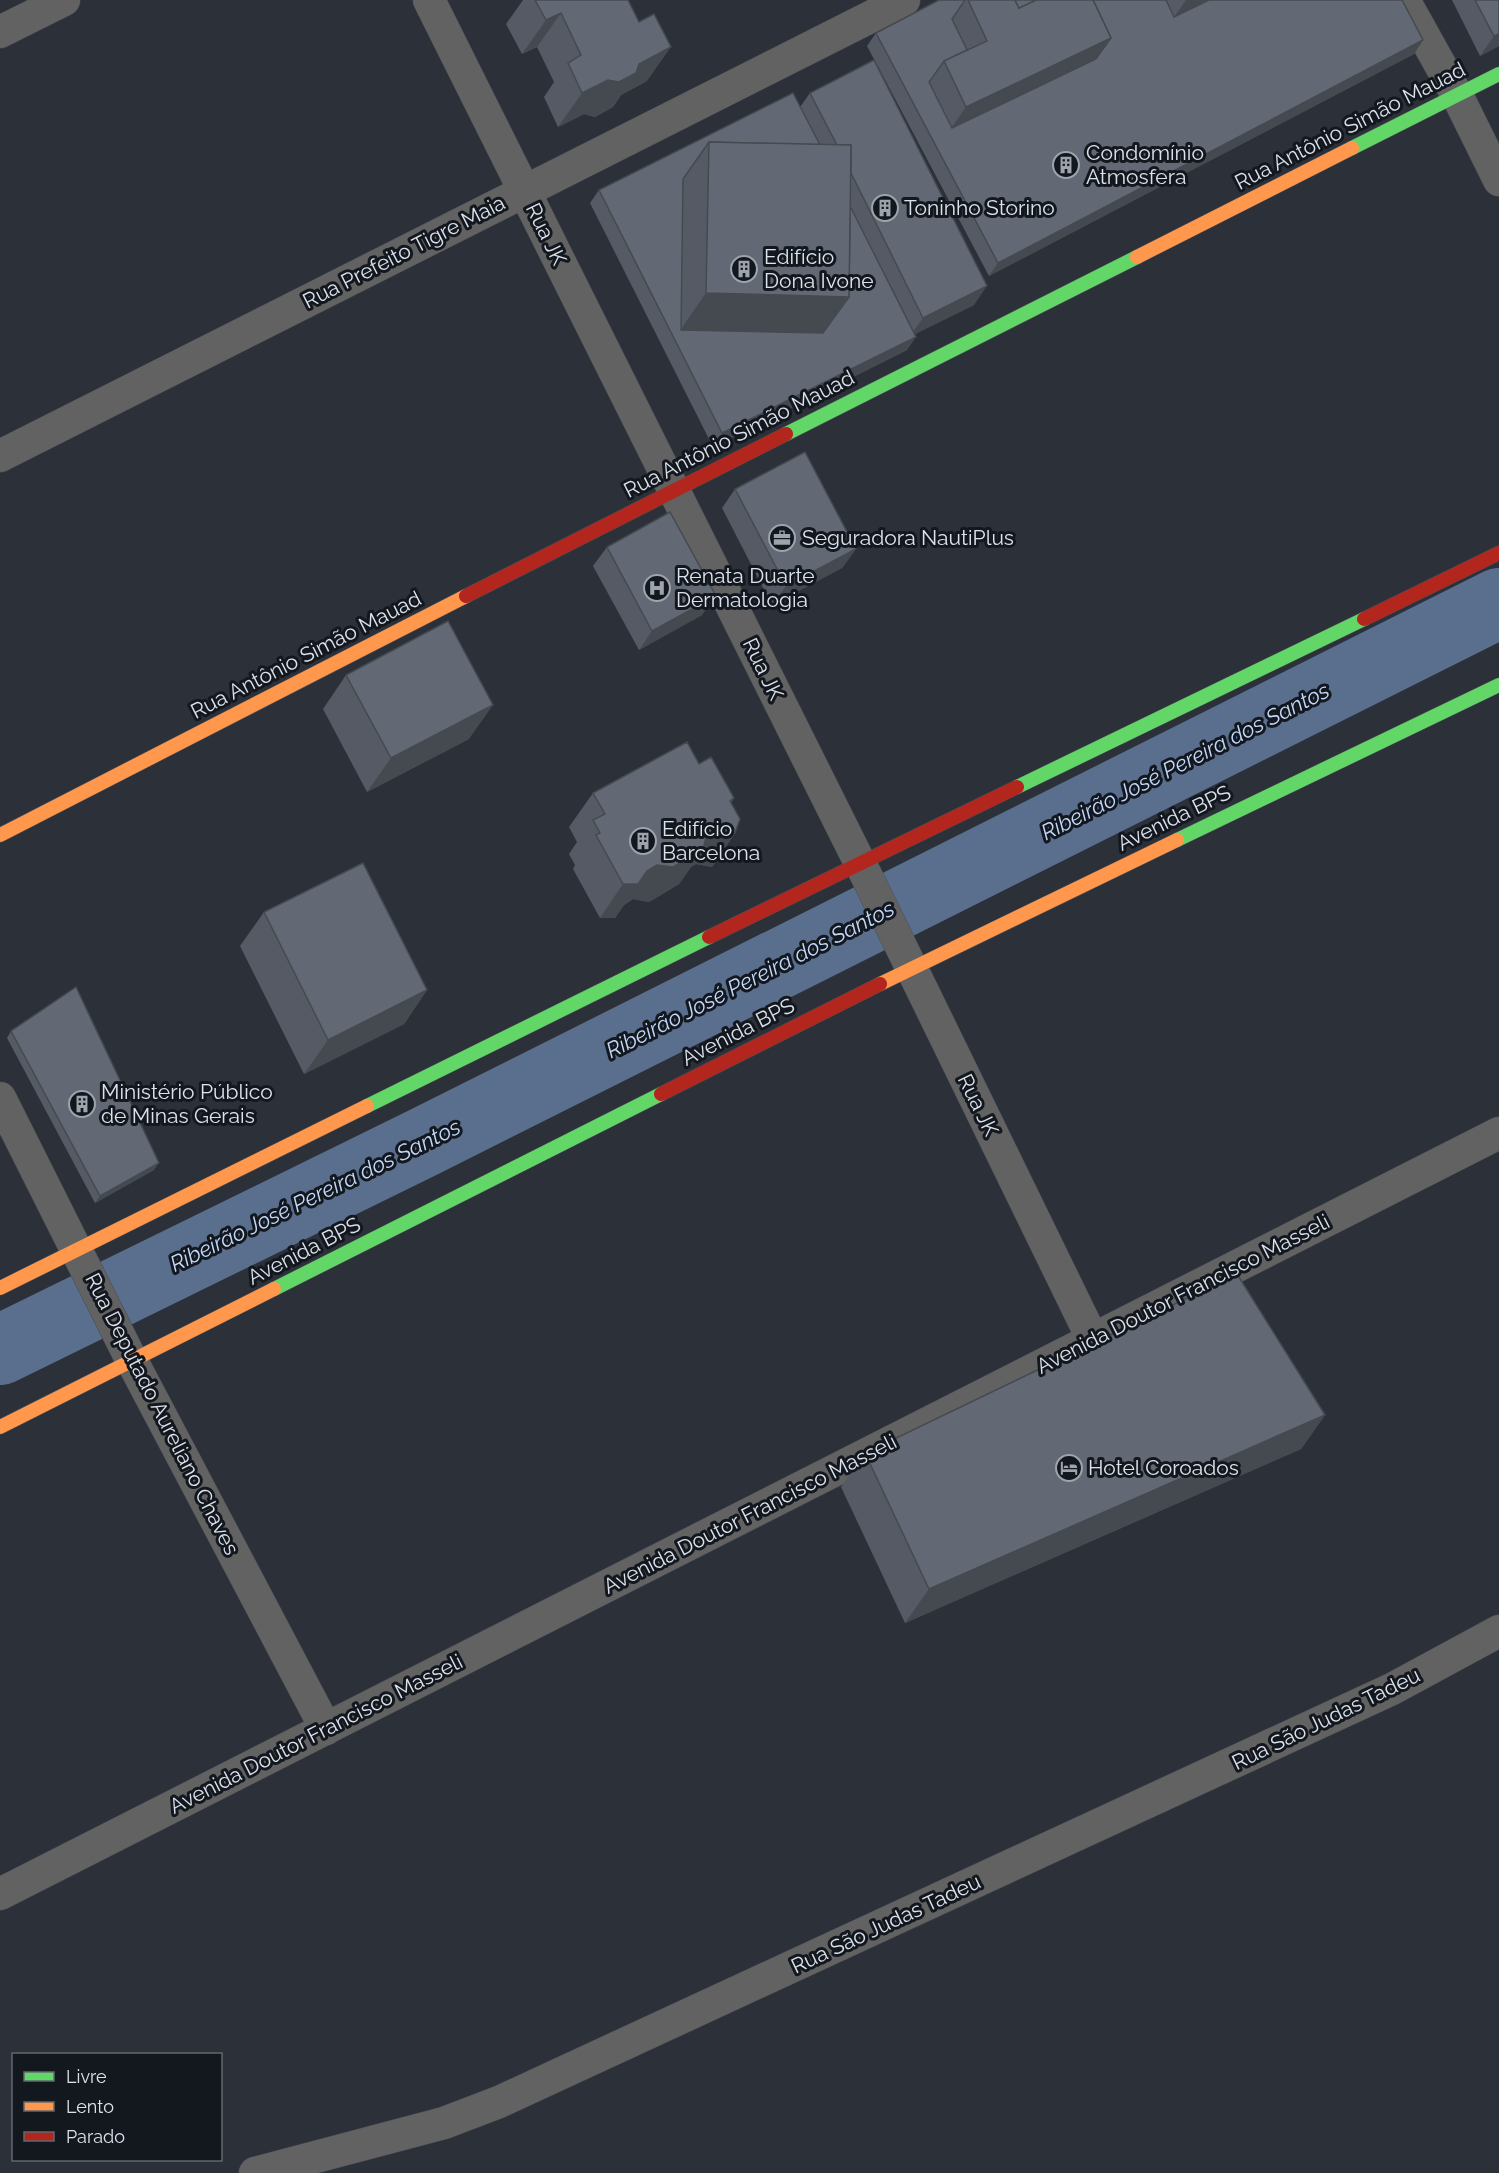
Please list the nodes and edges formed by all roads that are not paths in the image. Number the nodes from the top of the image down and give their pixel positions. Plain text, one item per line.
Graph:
1 (63, 0) edge
2 (429, 0) edge
3 (904, 0) edge
4 (1404, 0) edge
5 (0, 32) edge
6 (1499, 74) edge
7 (1457, 95) junction
8 (1499, 180) edge
9 (525, 191) junction
10 (0, 456) edge
11 (674, 490) junction
12 (1499, 553) edge
13 (1499, 685) edge
14 (0, 835) edge
15 (865, 874) junction
16 (908, 961) junction
17 (0, 1098) edge
18 (1499, 1133) edge
19 (82, 1260) junction
20 (0, 1288) edge
21 (1093, 1340) junction
22 (127, 1350) junction
23 (0, 1427) edge
24 (1499, 1631) edge
25 (326, 1729) junction
26 (0, 1894) edge
27 (255, 2173) edge

1 - 5 street
2 - 9 street, Rua JK
3 - 9 street, Rua Prefeito Tigre Maia
4 - 7 street
6 - 7 main road, Rua Antônio Simão Mauad
7 - 8 street
7 - 11 main road, Rua Antônio Simão Mauad
9 - 10 street, Rua Prefeito Tigre Maia
9 - 11 street, Rua JK
11 - 14 main road, Rua Antônio Simão Mauad
11 - 15 street, Rua JK
12 - 15 main road
13 - 16 main road, Avenida BPS
15 - 16 street, Rua JK
15 - 19 main road
16 - 21 street, Rua JK
16 - 22 main road, Avenida BPS
17 - 19 street, Rua Deputado Aureliano Chaves
18 - 21 street, Avenida Doutor Francisco Masseli
19 - 20 main road
19 - 22 street, Rua Deputado Aureliano Chaves
21 - 25 street, Avenida Doutor Francisco Masseli
22 - 23 main road, Avenida BPS
22 - 25 street, Rua Deputado Aureliano Chaves
24 - 27 street, Rua São Judas Tadeu
25 - 26 street, Avenida Doutor Francisco Masseli

